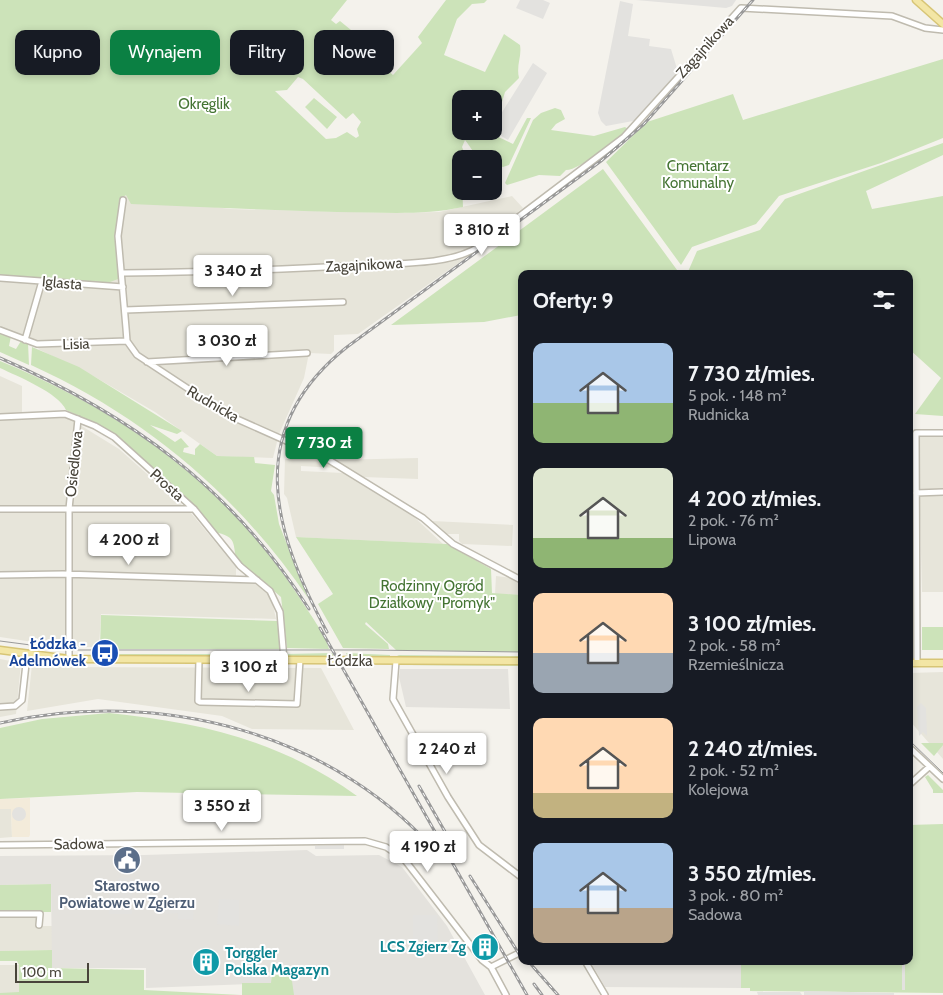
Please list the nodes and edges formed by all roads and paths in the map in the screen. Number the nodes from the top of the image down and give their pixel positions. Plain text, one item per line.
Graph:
1 (916, 0) edge
2 (943, 24) edge
3 (943, 30) edge
4 (122, 200) dead end
5 (123, 273) junction
6 (0, 278) edge
7 (42, 281) junction
8 (124, 287) junction
9 (343, 302) dead end
10 (125, 310) junction
11 (0, 330) edge
12 (25, 340) junction
13 (128, 341) junction
14 (307, 352) dead end
15 (146, 362) junction
16 (0, 417) edge
17 (78, 419) junction
18 (943, 433) edge
19 (943, 492) edge
20 (916, 493) junction
21 (0, 509) edge
22 (69, 509) junction
23 (194, 509) junction
24 (0, 575) edge
25 (69, 575) junction
26 (518, 578) edge
27 (258, 580) junction
28 (0, 650) edge
29 (27, 655) junction
30 (68, 659) junction
31 (199, 660) junction
32 (284, 660) junction
33 (300, 660) junction
34 (396, 661) junction
35 (518, 661) edge
36 (913, 663) edge
37 (917, 663) junction
38 (943, 663) edge
39 (0, 707) edge
40 (913, 751) edge
41 (929, 766) junction
42 (943, 780) edge
43 (913, 781) edge
44 (0, 845) edge
45 (518, 875) edge
46 (0, 914) edge
47 (40, 925) dead end
48 (518, 954) edge
49 (587, 965) edge
50 (491, 967) junction
51 (506, 995) edge
52 (604, 995) edge

1 - 2 main road
3 - 5 street, Zagajnikowa
4 - 5 street
5 - 8 street
6 - 7 street, Iglasta
7 - 8 street, Iglasta
7 - 12 street
8 - 10 street
9 - 10 street
10 - 13 street
11 - 12 street, Lisia
12 - 13 street, Lisia
13 - 15 street, Rudnicka
14 - 15 street
15 - 26 street, Rudnicka
16 - 17 street, Prosta
17 - 22 street, Osiedlowa
17 - 23 street, Prosta
18 - 20 street
19 - 20 street
20 - 37 street
21 - 22 street
22 - 23 street
22 - 25 street, Osiedlowa
23 - 27 street, Prosta
24 - 25 street
25 - 27 street
25 - 30 street, Osiedlowa
27 - 32 street, Prosta
28 - 29 main road, Łódzka
29 - 30 main road, Łódzka
29 - 39 street
30 - 31 main road, Łódzka
31 - 32 main road, Łódzka
31 - 33 street
32 - 33 main road, Łódzka
33 - 34 main road, Łódzka
34 - 35 main road, Łódzka
34 - 45 street
36 - 37 main road
37 - 38 main road
40 - 41 street
41 - 42 street
41 - 43 street
44 - 50 street, Sadowa
46 - 47 street
48 - 50 street
49 - 52 street
50 - 51 street, Sadowa

